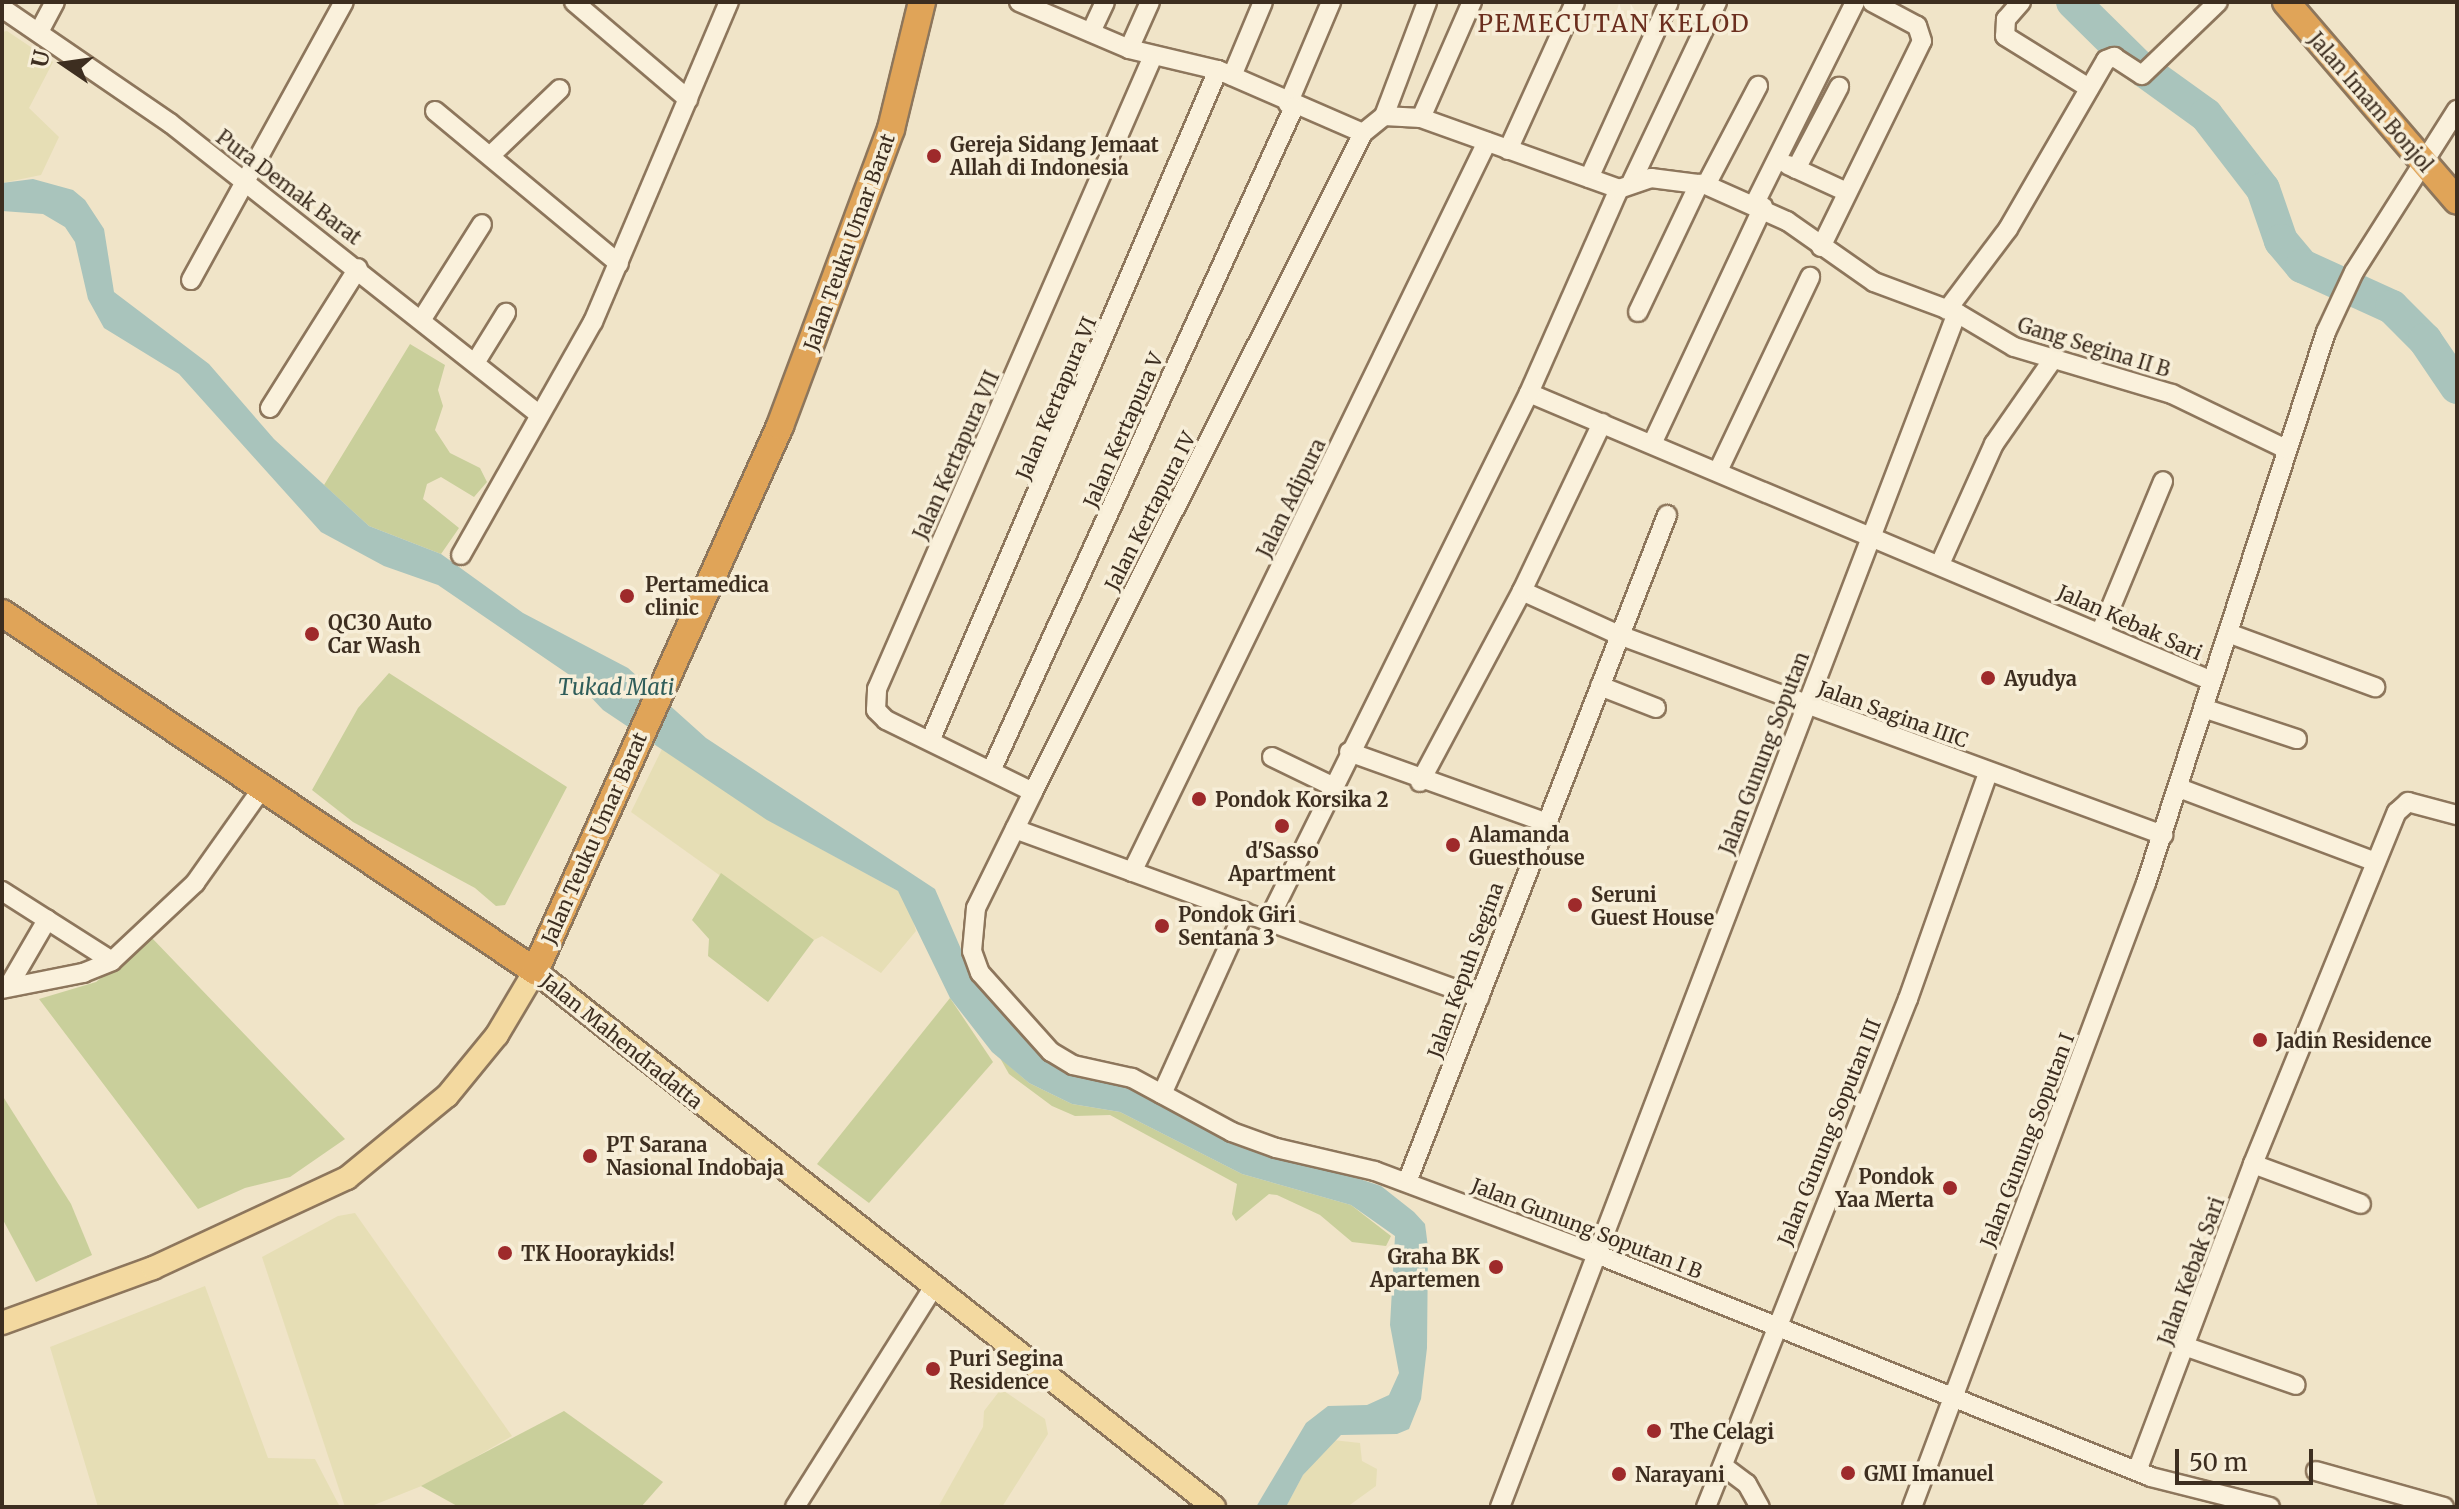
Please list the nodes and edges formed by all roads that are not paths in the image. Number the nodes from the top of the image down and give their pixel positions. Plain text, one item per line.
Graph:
1 (55, 2) edge
2 (344, 2) edge
3 (574, 2) edge
4 (729, 2) edge
5 (922, 2) edge
6 (1019, 2) edge
7 (1105, 2) edge
8 (1150, 2) edge
9 (1263, 2) edge
10 (1331, 2) edge
11 (1427, 2) edge
12 (1472, 2) edge
13 (1575, 2) edge
14 (1669, 2) edge
15 (1717, 2) edge
16 (1855, 2) edge
17 (1872, 2) edge
18 (2021, 2) edge
19 (2218, 2) edge
20 (2286, 2) edge
21 (2, 8) edge
22 (40, 30) junction
23 (1091, 32) junction
24 (1129, 49) junction
25 (1153, 56) junction
26 (1225, 73) junction
27 (1758, 86) dead end
28 (1839, 87) dead end
29 (2089, 88) junction
30 (560, 89) dead end
31 (688, 99) junction
32 (1291, 106) junction
33 (2457, 110) edge
34 (435, 111) dead end
35 (1384, 116) junction
36 (1421, 118) junction
37 (1363, 133) junction
38 (1487, 142) junction
39 (1508, 150) junction
40 (491, 155) junction
41 (2421, 161) junction
42 (1787, 164) junction
43 (1589, 178) junction
44 (245, 182) junction
45 (1702, 184) junction
46 (1626, 185) junction
47 (1847, 192) junction
48 (2457, 201) edge
49 (1758, 206) junction
50 (482, 224) dead end
51 (1821, 247) junction
52 (619, 264) junction
53 (358, 268) junction
54 (1810, 277) dead end
55 (191, 280) dead end
56 (1952, 311) junction
57 (1638, 312) dead end
58 (506, 313) dead end
59 (422, 319) junction
60 (2053, 359) junction
61 (475, 363) junction
62 (1529, 393) junction
63 (270, 408) dead end
64 (539, 414) junction
65 (1602, 423) junction
66 (1652, 444) junction
67 (2286, 449) junction
68 (1718, 471) junction
69 (2163, 481) dead end
70 (1667, 515) dead end
71 (1870, 535) junction
72 (461, 555) dead end
73 (1940, 564) junction
74 (1522, 591) junction
75 (2, 613) edge
76 (2101, 631) junction
77 (2228, 633) junction
78 (1619, 635) junction
79 (2212, 681) junction
80 (1600, 686) junction
81 (2375, 687) dead end
82 (1807, 706) junction
83 (1656, 708) dead end
84 (2203, 708) junction
85 (2297, 739) dead end
86 (930, 741) junction
87 (1349, 752) junction
88 (1272, 757) dead end
89 (991, 771) junction
90 (1988, 773) junction
91 (1420, 782) junction
92 (1332, 786) junction
93 (263, 787) junction
94 (2179, 788) junction
95 (1033, 792) junction
96 (2455, 810) edge
97 (1544, 822) junction
98 (1015, 829) junction
99 (2163, 835) junction
100 (2373, 861) junction
101 (1132, 872) junction
102 (2, 891) edge
103 (976, 908) joint
104 (1244, 912) junction
105 (47, 920) junction
106 (1268, 921) junction
107 (112, 961) junction
108 (535, 971) junction
109 (5, 988) edge
110 (1479, 998) junction
111 (1162, 1094) junction
112 (2253, 1164) junction
113 (1407, 1182) junction
114 (2361, 1204) dead end
115 (1594, 1253) junction
116 (935, 1285) junction
117 (2, 1323) edge
118 (1775, 1327) junction
119 (2187, 1347) junction
120 (2296, 1385) dead end
121 (1953, 1400) junction
122 (1723, 1466) junction
123 (2137, 1471) junction
124 (2316, 1471) dead end
125 (1503, 1506) edge
126 (795, 1507) edge
127 (1214, 1507) edge
128 (1706, 1507) edge
129 (1760, 1507) edge
130 (1912, 1507) edge
131 (2270, 1507) edge
132 (2444, 1507) edge

1 - 22 street
2 - 44 street
3 - 31 street
4 - 31 street
5 - 108 highway, Jalan Teuku Umar Barat
6 - 23 street
7 - 23 street
8 - 24 street
9 - 26 street, Jalan Kertapura VI
10 - 32 street, Jalan Kertapura V
11 - 35 street
12 - 36 street
13 - 39 street
14 - 43 street
15 - 46 street
16 - 42 street
17 - 47 street
18 - 29 street
19 - 29 street, Jalan Gunung Soputan
20 - 41 highway, Jalan Imam Bonjol
21 - 22 street, Pura Demak Barat
22 - 44 street, Pura Demak Barat
23 - 24 street
24 - 25 street
25 - 26 street
25 - 86 street, Jalan Kertapura VII
26 - 32 street
26 - 86 street, Jalan Kertapura VI
27 - 45 street
28 - 42 street
29 - 56 street, Jalan Gunung Soputan
30 - 40 street
31 - 52 street
32 - 37 street
32 - 89 street, Jalan Kertapura V
33 - 41 street
34 - 40 street
35 - 36 street, Gang Segina II B
35 - 37 street
36 - 38 street, Gang Segina II B
37 - 95 street, Jalan Kertapura IV
38 - 39 street, Gang Segina II B
38 - 101 street, Jalan Adipura
39 - 43 street, Gang Segina II B
40 - 52 street
41 - 48 highway, Jalan Imam Bonjol
41 - 67 street
42 - 47 street
42 - 49 street
43 - 46 street, Gang Segina II B
44 - 53 street, Pura Demak Barat
44 - 55 street
45 - 46 street, Gang Segina II B
45 - 49 street, Gang Segina II B
45 - 57 street
46 - 62 street
47 - 51 street
49 - 51 street, Gang Segina II B
49 - 66 street
50 - 59 street
51 - 56 street, Gang Segina II B
52 - 64 street
53 - 59 street, Pura Demak Barat
53 - 63 street
54 - 68 street
56 - 60 street, Gang Segina II B
56 - 71 street, Jalan Gunung Soputan
58 - 61 street
59 - 61 street, Pura Demak Barat
60 - 67 street, Gang Segina II B
60 - 73 street
61 - 64 street, Pura Demak Barat
62 - 65 street, Jalan Kebak Sari
62 - 87 street
64 - 72 street
65 - 66 street, Jalan Kebak Sari
65 - 74 street
66 - 68 street, Jalan Kebak Sari
67 - 77 street
68 - 71 street, Jalan Kebak Sari
69 - 76 street
70 - 78 street, Jalan Kepuh Segina
71 - 73 street, Jalan Kebak Sari
71 - 82 street, Jalan Gunung Soputan
73 - 76 street, Jalan Kebak Sari
74 - 78 street, Jalan Sagina IIIC
74 - 91 street
75 - 93 highway, Jalan Mahendradatta
76 - 79 street, Jalan Kebak Sari
77 - 79 street
77 - 81 street
78 - 80 street, Jalan Kepuh Segina
78 - 82 street, Jalan Sagina IIIC
79 - 84 street, Jalan Kebak Sari
80 - 83 street
80 - 97 street, Jalan Kepuh Segina
82 - 90 street, Jalan Sagina IIIC
82 - 115 street, Jalan Gunung Soputan
84 - 85 street
84 - 94 street, Jalan Kebak Sari
86 - 89 street, Jalan Kertapura VII
87 - 91 street
87 - 92 street
88 - 92 street
89 - 95 street, Jalan Kertapura VII
90 - 99 street, Jalan Sagina IIIC
90 - 118 street, Jalan Gunung Soputan III
91 - 97 street
92 - 106 street
93 - 107 street
93 - 108 highway, Jalan Mahendradatta
94 - 99 street, Jalan Gunung Soputan I
94 - 100 street
95 - 98 street, Jalan Kertapura IV
96 - 100 street, Jalan Kebak Sari
97 - 110 street, Jalan Kepuh Segina
98 - 101 street
98 - 103 street, Jalan Kertapura IV
99 - 121 street, Jalan Gunung Soputan I
100 - 112 street, Jalan Kebak Sari
101 - 104 street
102 - 105 street
103 - 111 street, Jalan Gunung Soputan I B
104 - 106 street
104 - 111 street
105 - 107 street
105 - 109 street
106 - 110 street
107 - 109 street
108 - 116 main road, Jalan Mahendradatta
108 - 117 main road, Jalan Teuku Umar Barat
110 - 113 street, Jalan Kepuh Segina
111 - 113 street, Jalan Gunung Soputan I B
112 - 114 street
112 - 119 street, Jalan Kebak Sari
113 - 115 street, Jalan Gunung Soputan I B
115 - 118 street, Jalan Gunung Soputan I B
115 - 125 street, Jalan Gunung Soputan
116 - 126 street
116 - 127 main road, Jalan Mahendradatta
118 - 121 street, Jalan Gunung Soputan I B
118 - 122 street, Jalan Gunung Soputan III
119 - 120 street
119 - 123 street, Jalan Kebak Sari
121 - 123 street, Jalan Gunung Soputan I B
121 - 130 street, Jalan Gunung Soputan I
122 - 128 street, Jalan Gunung Soputan III
122 - 129 street
123 - 131 street, Jalan Gunung Soputan I B
124 - 132 street

